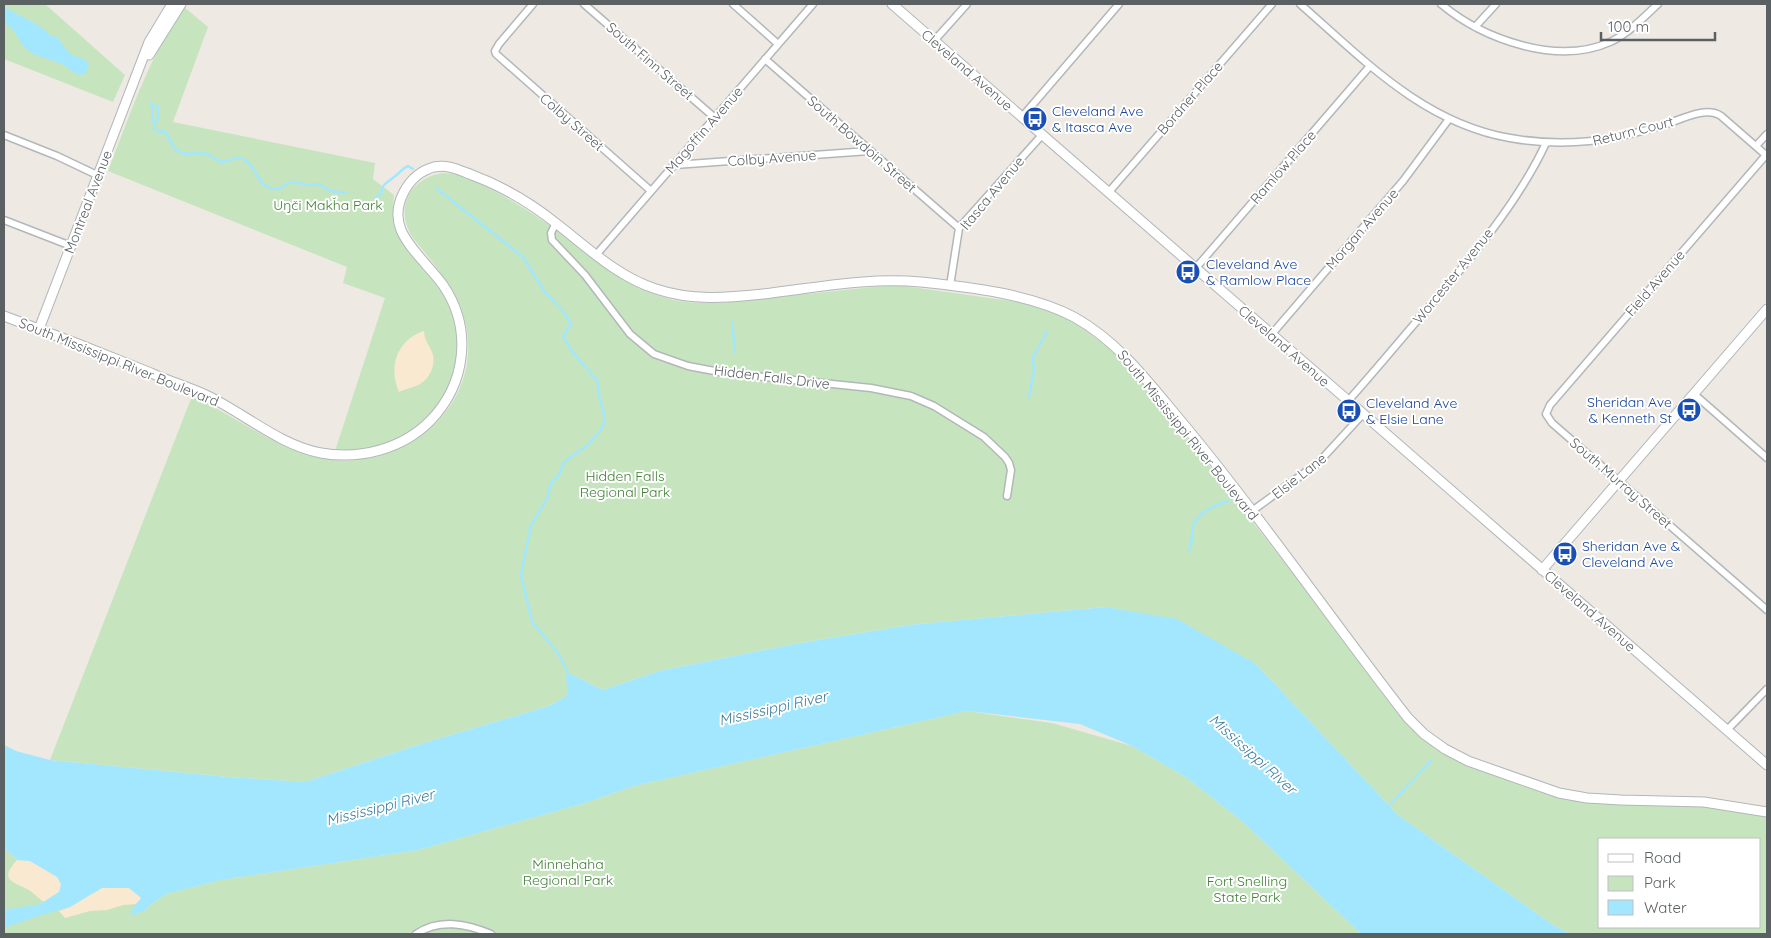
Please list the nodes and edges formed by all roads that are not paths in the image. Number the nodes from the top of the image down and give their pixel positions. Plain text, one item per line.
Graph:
1 (172, 4) edge
2 (181, 4) edge
3 (534, 4) edge
4 (584, 4) edge
5 (733, 4) edge
6 (813, 4) edge
7 (892, 4) edge
8 (967, 4) edge
9 (1119, 4) edge
10 (1272, 4) edge
11 (1300, 4) edge
12 (1441, 4) edge
13 (1496, 4) edge
14 (1658, 4) edge
15 (1475, 27) junction
16 (934, 41) junction
17 (778, 44) junction
18 (765, 59) junction
19 (1370, 66) junction
20 (137, 74) junction
21 (1022, 117) junction
22 (715, 118) junction
23 (1449, 119) junction
24 (1767, 134) edge
25 (4, 135) edge
26 (1042, 135) junction
27 (1546, 142) junction
28 (1756, 146) junction
29 (869, 150) junction
30 (1767, 155) edge
31 (675, 164) junction
32 (98, 175) junction
33 (651, 191) junction
34 (1108, 193) junction
35 (4, 220) edge
36 (556, 223) junction
37 (959, 228) junction
38 (71, 246) junction
39 (596, 255) junction
40 (1195, 269) junction
41 (950, 286) junction
42 (1767, 309) edge
43 (4, 316) edge
44 (39, 329) junction
45 (1271, 335) junction
46 (1694, 394) junction
47 (1348, 401) junction
48 (1363, 414) junction
49 (1546, 414) joint
50 (1767, 458) edge
51 (1619, 481) junction
52 (1007, 496) dead end
53 (1252, 511) junction
54 (1542, 570) junction
55 (1767, 610) edge
56 (1767, 689) edge
57 (1727, 730) junction
58 (1767, 765) edge
59 (1767, 812) edge
60 (416, 934) edge
61 (491, 934) edge

1 - 20 street, Montreal Avenue
2 - 20 street, Montreal Avenue
3 - 33 street, Colby Street
4 - 22 street, South Finn Street
5 - 17 street
6 - 17 street, Magoffin Avenue
7 - 16 street, Cleveland Avenue
8 - 16 street
9 - 21 street
10 - 34 street, Bordner Place
11 - 19 street, Return Court
12 - 15 street
13 - 15 street
14 - 15 street
16 - 21 street, Cleveland Avenue
17 - 18 street, Magoffin Avenue
18 - 22 street, Magoffin Avenue
18 - 29 street, South Bowdoin Street
19 - 23 street, Return Court
19 - 40 street, Ramlow Place
20 - 32 street, Montreal Avenue
21 - 26 street, Cleveland Avenue
22 - 31 street, Magoffin Avenue
23 - 27 street, Return Court
23 - 45 street, Morgan Avenue
24 - 28 street
25 - 32 street
26 - 34 street, Cleveland Avenue
26 - 37 street, Itasca Avenue
27 - 28 street, Return Court
27 - 47 street, Worcester Avenue
28 - 30 street
29 - 31 street, Colby Avenue
29 - 37 street, South Bowdoin Street
30 - 49 street, Field Avenue
31 - 33 street, Magoffin Avenue
32 - 38 street, Montreal Avenue
33 - 39 street, Magoffin Avenue
34 - 40 street, Cleveland Avenue
35 - 38 street
36 - 39 street, South Mississippi River Boulevard
36 - 44 street, South Mississippi River Boulevard
36 - 52 street, Hidden Falls Drive
37 - 41 street, Itasca Avenue
38 - 44 street, Montreal Avenue
39 - 41 street, South Mississippi River Boulevard
40 - 45 street, Cleveland Avenue
41 - 53 street, South Mississippi River Boulevard
42 - 46 street
43 - 44 street, South Mississippi River Boulevard
45 - 47 street, Cleveland Avenue
46 - 50 street
46 - 51 street
47 - 48 street, Cleveland Avenue
48 - 53 street, Elsie Lane
48 - 54 street, Cleveland Avenue
49 - 51 street, South Murray Street
51 - 54 street
51 - 55 street, South Murray Street
53 - 59 street, South Mississippi River Boulevard
54 - 57 street, Cleveland Avenue
56 - 57 street
57 - 58 street, Cleveland Avenue
60 - 61 street

